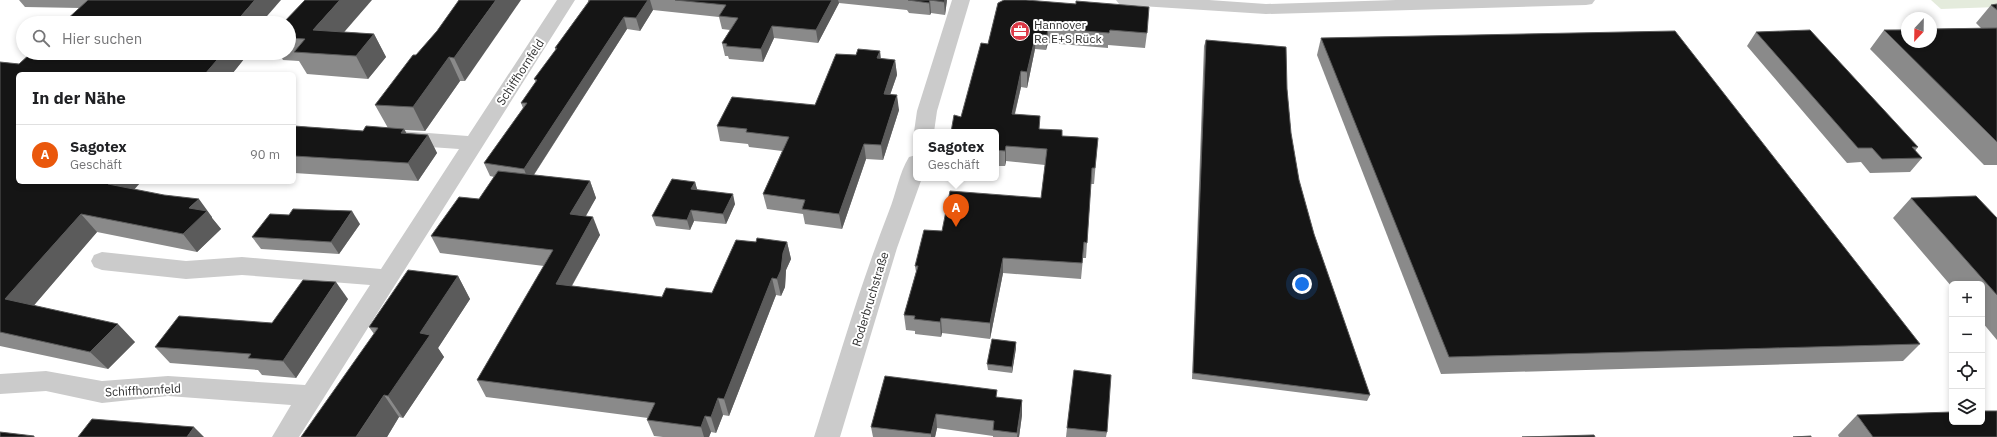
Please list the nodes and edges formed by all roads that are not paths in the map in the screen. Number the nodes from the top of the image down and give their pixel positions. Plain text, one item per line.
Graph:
1 (566, 0) edge
2 (961, 0) edge
3 (1125, 0) edge
4 (1586, 0) edge
5 (924, 129) edge
6 (381, 136) edge
7 (474, 143) junction
8 (913, 172) edge
9 (102, 261) dead end
10 (389, 278) junction
11 (0, 384) edge
12 (312, 396) junction
13 (285, 437) edge
14 (827, 437) edge

1 - 7 street, Schiffhornfeld
2 - 5 street
3 - 4 street
6 - 7 street
7 - 10 street, Schiffhornfeld
8 - 14 street, Roderbruchstraße
9 - 10 street
10 - 12 street, Schiffhornfeld
11 - 12 street, Schiffhornfeld
12 - 13 street, Schiffhornfeld

